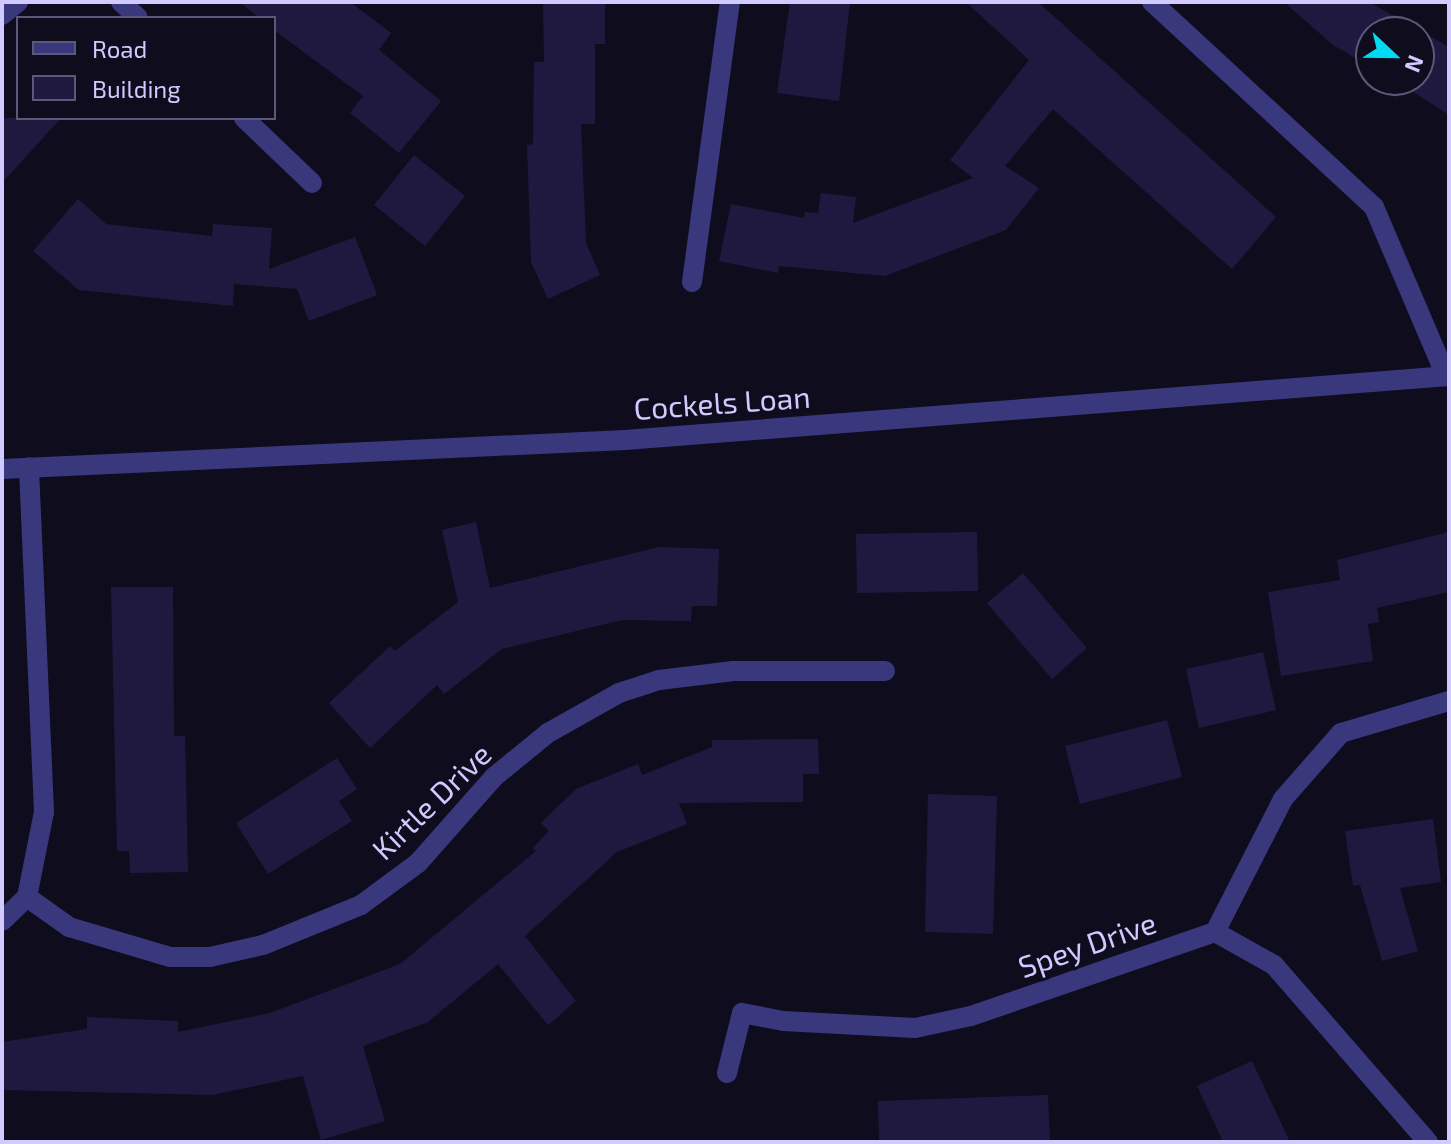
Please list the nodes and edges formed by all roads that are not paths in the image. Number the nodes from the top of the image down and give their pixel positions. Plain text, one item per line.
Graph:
1 (18, 2) edge
2 (121, 2) edge
3 (730, 2) edge
4 (1152, 2) edge
5 (2, 15) edge
6 (136, 16) edge
7 (246, 120) edge
8 (312, 183) dead end
9 (692, 282) dead end
10 (1447, 376) edge
11 (29, 467) junction
12 (2, 469) edge
13 (885, 671) dead end
14 (1449, 701) edge
15 (27, 897) junction
16 (2, 921) edge
17 (1215, 932) junction
18 (727, 1073) dead end
19 (1428, 1142) edge

1 - 5 street
2 - 6 street
3 - 9 street
4 - 10 street
7 - 8 street
10 - 11 street, Cockels Loan
11 - 12 street, Cockels Loan
11 - 15 street
13 - 15 street, Kirtle Drive
14 - 17 street
15 - 16 street
17 - 18 street, Spey Drive
17 - 19 street

